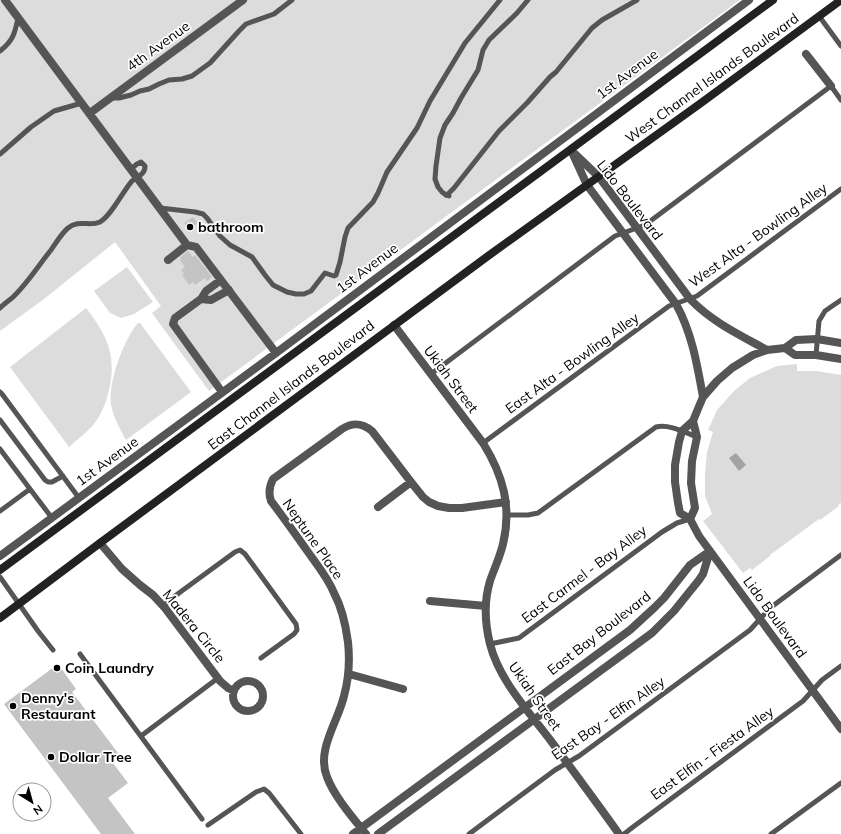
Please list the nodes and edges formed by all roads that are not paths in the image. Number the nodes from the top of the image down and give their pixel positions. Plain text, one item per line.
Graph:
1 (5, 0) edge
2 (242, 0) edge
3 (292, 0) edge
4 (500, 0) edge
5 (528, 0) edge
6 (637, 0) edge
7 (749, 0) edge
8 (773, 0) edge
9 (841, 0) edge
10 (819, 16) junction
11 (18, 17) junction
12 (841, 46) edge
13 (0, 51) edge
14 (806, 54) dead end
15 (831, 86) junction
16 (110, 98) junction
17 (841, 100) edge
18 (82, 103) junction
19 (90, 113) junction
20 (571, 150) junction
21 (0, 154) edge
22 (131, 169) junction
23 (599, 177) junction
24 (137, 178) junction
25 (587, 185) junction
26 (841, 189) edge
27 (160, 208) junction
28 (637, 228) junction
29 (623, 233) junction
30 (187, 245) junction
31 (168, 260) dead end
32 (221, 280) junction
33 (229, 290) junction
34 (201, 299) junction
35 (690, 299) junction
36 (841, 300) edge
37 (676, 304) junction
38 (0, 308) edge
39 (394, 325) junction
40 (818, 339) junction
41 (841, 343) edge
42 (785, 348) junction
43 (767, 350) junction
44 (276, 352) junction
45 (816, 355) junction
46 (841, 359) edge
47 (431, 374) junction
48 (0, 392) edge
49 (222, 392) junction
50 (703, 397) junction
51 (0, 420) edge
52 (693, 421) junction
53 (682, 431) junction
54 (696, 437) junction
55 (483, 444) junction
56 (0, 449) edge
57 (62, 476) junction
58 (411, 482) junction
59 (30, 489) junction
60 (79, 498) junction
61 (506, 502) junction
62 (378, 507) dead end
63 (0, 511) edge
64 (507, 515) junction
65 (52, 518) junction
66 (690, 519) junction
67 (100, 543) junction
68 (710, 551) junction
69 (841, 555) edge
70 (0, 556) edge
71 (0, 570) edge
72 (0, 578) edge
73 (430, 602) dead end
74 (19, 603) junction
75 (163, 606) junction
76 (486, 606) junction
77 (0, 618) edge
78 (760, 619) junction
79 (490, 644) junction
80 (53, 650) dead end
81 (80, 654) dead end
82 (261, 658) dead end
83 (841, 666) edge
84 (349, 674) junction
85 (218, 678) junction
86 (403, 689) dead end
87 (812, 690) junction
88 (234, 691) dead end
89 (525, 707) junction
90 (534, 719) junction
91 (841, 729) edge
92 (141, 736) junction
93 (567, 763) junction
94 (841, 783) edge
95 (202, 818) dead end
96 (208, 825) dead end
97 (364, 831) edge
98 (301, 834) edge
99 (353, 834) edge
100 (378, 834) edge
101 (469, 834) edge
102 (619, 834) edge
103 (624, 834) edge
104 (771, 834) edge

1 - 11 street
2 - 16 street, 4th Avenue
3 - 16 lane
4 - 27 lane
5 - 6 lane
7 - 44 street, 1st Avenue
8 - 20 main road, West Channel Islands Boulevard
9 - 10 main road, West Channel Islands Boulevard
10 - 12 lane
10 - 23 main road, West Channel Islands Boulevard
11 - 13 lane
11 - 18 street
14 - 15 street
15 - 17 lane
15 - 28 lane
16 - 19 street, 4th Avenue
18 - 19 street
18 - 21 lane
19 - 22 street
20 - 23 street, Lido Boulevard
20 - 25 street, Lido Boulevard
20 - 71 main road, East Channel Islands Boulevard
22 - 24 street
22 - 24 lane
23 - 25 main road, East Channel Islands Boulevard
23 - 28 street, Lido Boulevard
24 - 27 street
24 - 38 lane
25 - 29 street, Lido Boulevard
25 - 39 main road, East Channel Islands Boulevard
26 - 35 lane, West Alta - Bowling Alley
27 - 30 street
28 - 29 lane
28 - 35 street, Lido Boulevard
29 - 37 street, Lido Boulevard
29 - 47 lane
30 - 31 street
30 - 32 street
32 - 33 street
32 - 34 street
33 - 34 street
33 - 44 street
34 - 49 street
35 - 37 lane, West Alta - Bowling Alley
35 - 43 street, Lido Boulevard
36 - 40 lane
37 - 50 street, Lido Boulevard
37 - 55 lane, East Alta - Bowling Alley
39 - 47 street, Ukiah Street
39 - 67 main road, East Channel Islands Boulevard
40 - 41 street
40 - 42 street
40 - 45 lane
42 - 43 street
42 - 45 street
43 - 50 street
44 - 49 street, 1st Avenue
45 - 46 street
47 - 55 street, Ukiah Street
48 - 57 lane
49 - 60 street, 1st Avenue
50 - 52 street
51 - 57 lane
52 - 53 street
52 - 54 street
53 - 54 lane
53 - 64 lane
53 - 66 street, Lido Boulevard
54 - 66 street
55 - 61 street, Ukiah Street
56 - 59 lane
57 - 60 lane
58 - 61 street, Neptune Place
58 - 62 street
58 - 84 street, Neptune Place
59 - 63 lane
59 - 65 lane
60 - 65 street, 1st Avenue
61 - 64 street, Ukiah Street
64 - 76 street, Ukiah Street
65 - 70 street, 1st Avenue
66 - 68 street, Lido Boulevard
66 - 79 lane, East Carmel - Bay Alley
67 - 74 main road, East Channel Islands Boulevard
67 - 75 street, Madera Circle
68 - 78 street, Lido Boulevard
68 - 89 street, East Bay Boulevard
68 - 90 street, East Bay Boulevard
69 - 78 lane, East Bay - Elfin Alley
72 - 74 lane
73 - 76 street
74 - 77 main road, East Channel Islands Boulevard
74 - 80 lane
75 - 82 lane
75 - 85 street, Madera Circle
76 - 79 street, Ukiah Street
78 - 87 street, Lido Boulevard
78 - 93 lane, East Bay - Elfin Alley
79 - 89 street, Ukiah Street
81 - 92 lane
83 - 87 lane, East Elfin - Fiesta Alley
84 - 86 street
84 - 97 street, Neptune Place
85 - 88 street, Madera Circle
85 - 92 lane
87 - 91 street, Lido Boulevard
87 - 103 lane, East Elfin - Fiesta Alley
89 - 90 street, Ukiah Street
89 - 97 street, East Bay Boulevard
90 - 93 street, Ukiah Street
90 - 100 street, East Bay Boulevard
92 - 95 lane
93 - 101 lane, East Bay - Elfin Alley
93 - 102 street, Ukiah Street
94 - 104 lane
96 - 98 lane
97 - 99 street, East Bay Boulevard

